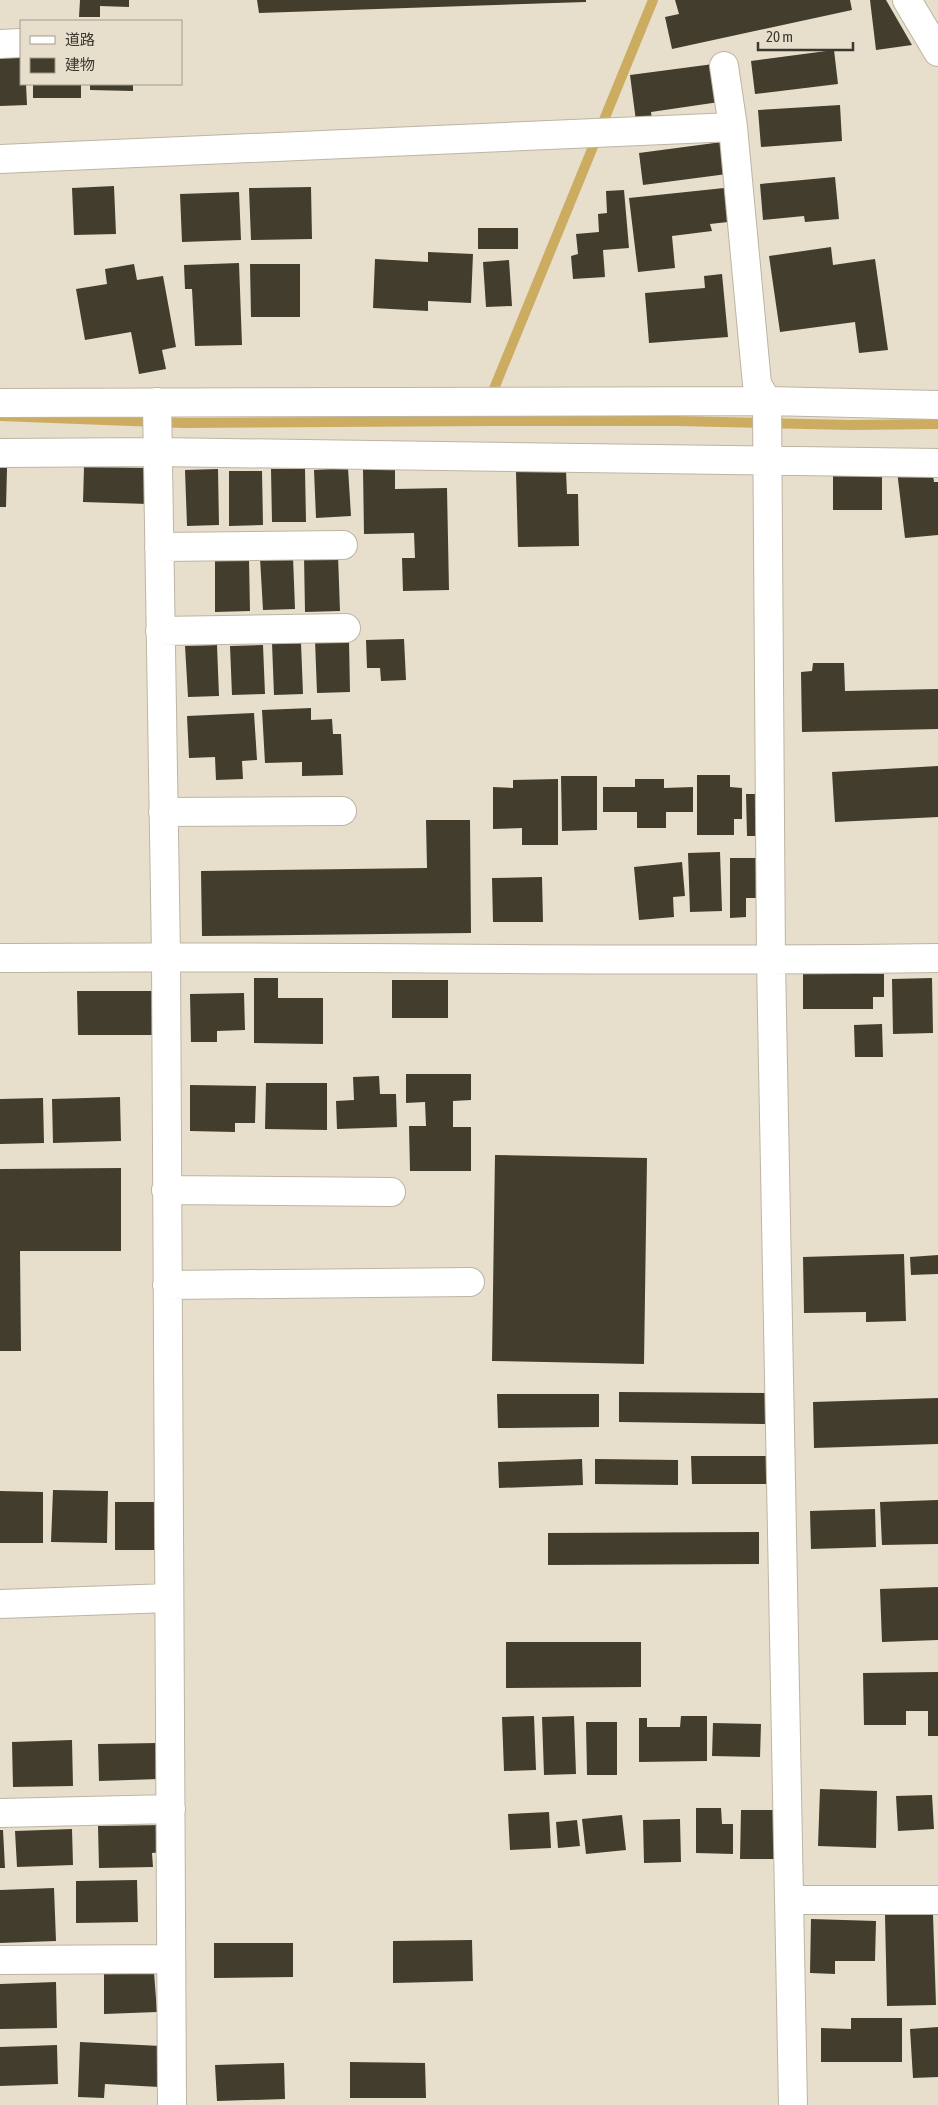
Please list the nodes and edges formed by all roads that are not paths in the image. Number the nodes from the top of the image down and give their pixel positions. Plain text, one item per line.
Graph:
1 (906, 0) edge
2 (20, 43) edge
3 (0, 44) edge
4 (938, 52) edge
5 (724, 66) dead end
6 (733, 127) junction
7 (0, 159) edge
8 (767, 401) junction
9 (0, 402) edge
10 (157, 402) junction
11 (938, 405) edge
12 (158, 452) junction
13 (0, 453) edge
14 (768, 459) junction
15 (938, 462) edge
16 (343, 544) dead end
17 (159, 547) junction
18 (346, 628) dead end
19 (160, 631) junction
20 (342, 811) dead end
21 (163, 812) junction
22 (166, 956) junction
23 (0, 958) edge
24 (938, 958) edge
25 (771, 961) junction
26 (166, 1190) junction
27 (391, 1192) dead end
28 (470, 1282) dead end
29 (167, 1286) junction
30 (169, 1598) junction
31 (0, 1604) edge
32 (171, 1809) junction
33 (0, 1812) edge
34 (789, 1900) junction
35 (938, 1900) edge
36 (172, 1959) junction
37 (0, 1960) edge
38 (172, 2105) edge
39 (793, 2105) edge

1 - 4 street
2 - 3 street
5 - 6 street
6 - 7 street
6 - 8 street
8 - 10 street
8 - 11 street
8 - 14 street
9 - 10 street
10 - 12 street
12 - 13 street
12 - 14 street
12 - 17 street
14 - 15 street
14 - 25 street
16 - 17 street
17 - 19 street
18 - 19 street
19 - 21 street
20 - 21 street
21 - 22 street
22 - 23 street
22 - 25 street
22 - 26 street
24 - 25 street
25 - 34 street
26 - 27 street
26 - 29 street
28 - 29 street
29 - 30 street
30 - 31 street
30 - 32 street
32 - 33 street
32 - 36 street
34 - 35 street
34 - 39 street
36 - 37 street
36 - 38 street

